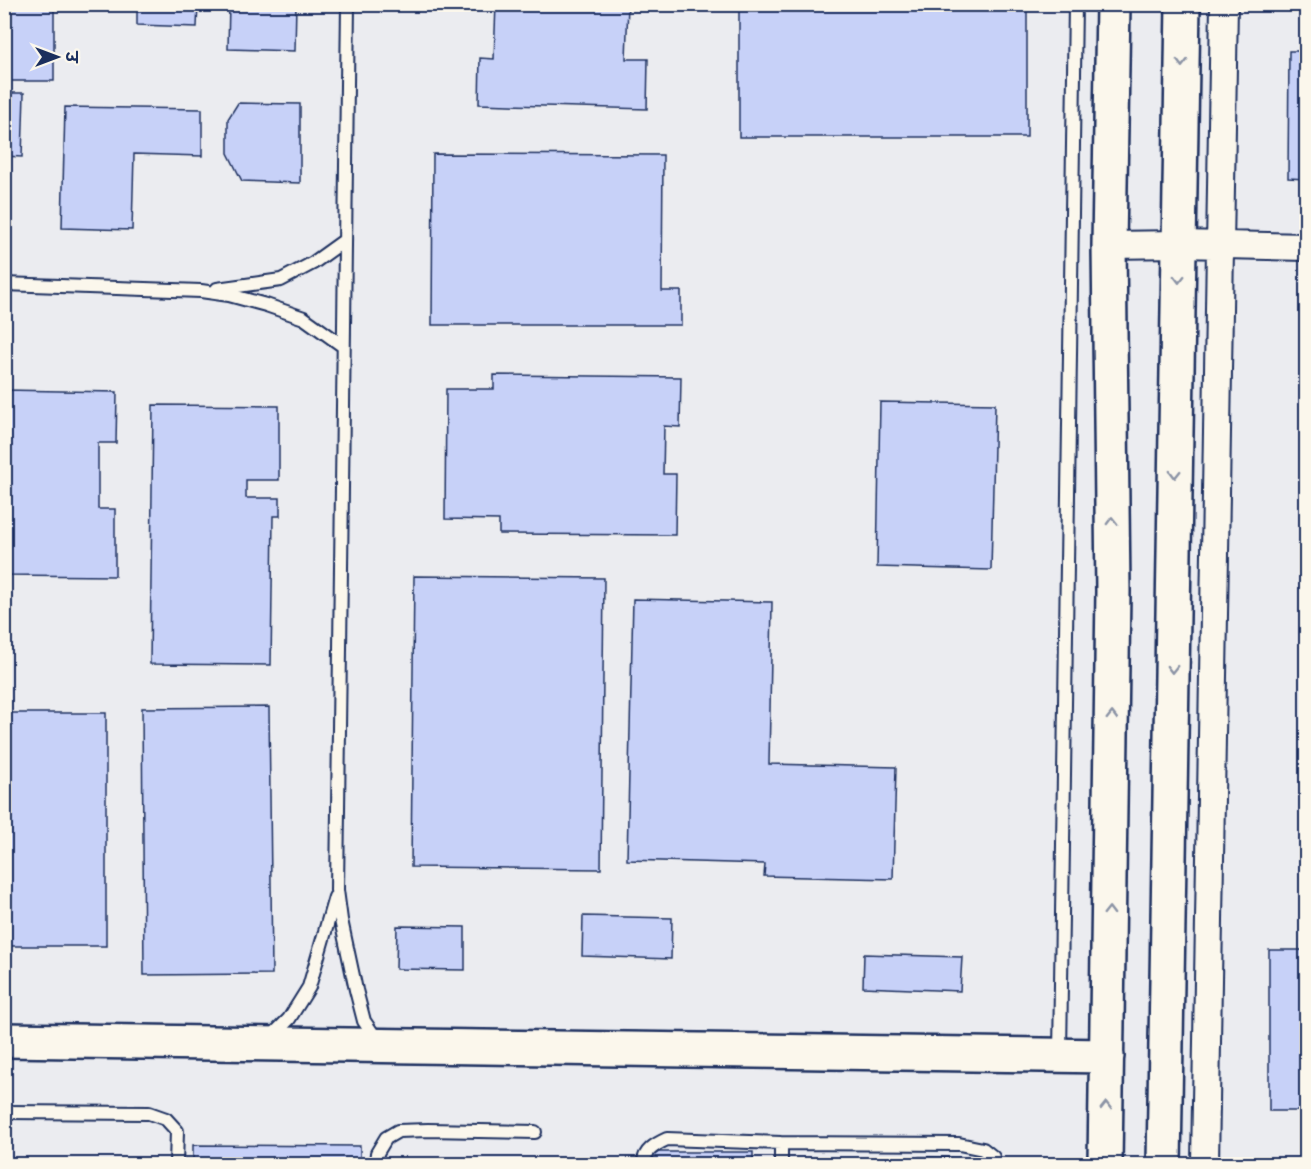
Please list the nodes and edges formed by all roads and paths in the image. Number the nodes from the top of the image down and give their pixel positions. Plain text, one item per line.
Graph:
1 (348, 4) edge
2 (1075, 4) edge
3 (1113, 4) edge
4 (1183, 4) edge
5 (1224, 4) edge
6 (345, 240) junction
7 (1180, 244) junction
8 (1109, 245) junction
9 (1219, 245) junction
10 (1306, 247) edge
11 (4, 284) edge
12 (201, 291) junction
13 (343, 346) junction
14 (337, 890) junction
15 (4, 1041) edge
16 (263, 1044) junction
17 (381, 1046) junction
18 (1060, 1055) junction
19 (1107, 1056) junction
20 (4, 1112) edge
21 (535, 1132) dead end
22 (781, 1143) junction
23 (177, 1164) edge
24 (376, 1164) edge
25 (644, 1164) edge
26 (781, 1164) edge
27 (993, 1164) edge
28 (1105, 1164) edge
29 (1164, 1164) edge
30 (1206, 1164) edge

1 - 6 lane
2 - 18 lane
3 - 8 main road
4 -> 7 main road
5 - 9 street
6 - 12 lane
6 - 13 lane
7 - 8 street
7 - 9 street
7 -> 29 main road
19 -> 8 main road
9 - 10 street
9 - 30 street
11 - 12 lane
12 - 13 lane
13 - 14 lane
14 - 16 lane
14 - 17 lane
15 - 16 main road
16 - 17 main road
17 - 18 main road
18 - 19 main road
28 -> 19 main road
20 - 23 lane
21 - 24 lane
22 - 25 lane
22 - 26 lane
22 - 27 lane

